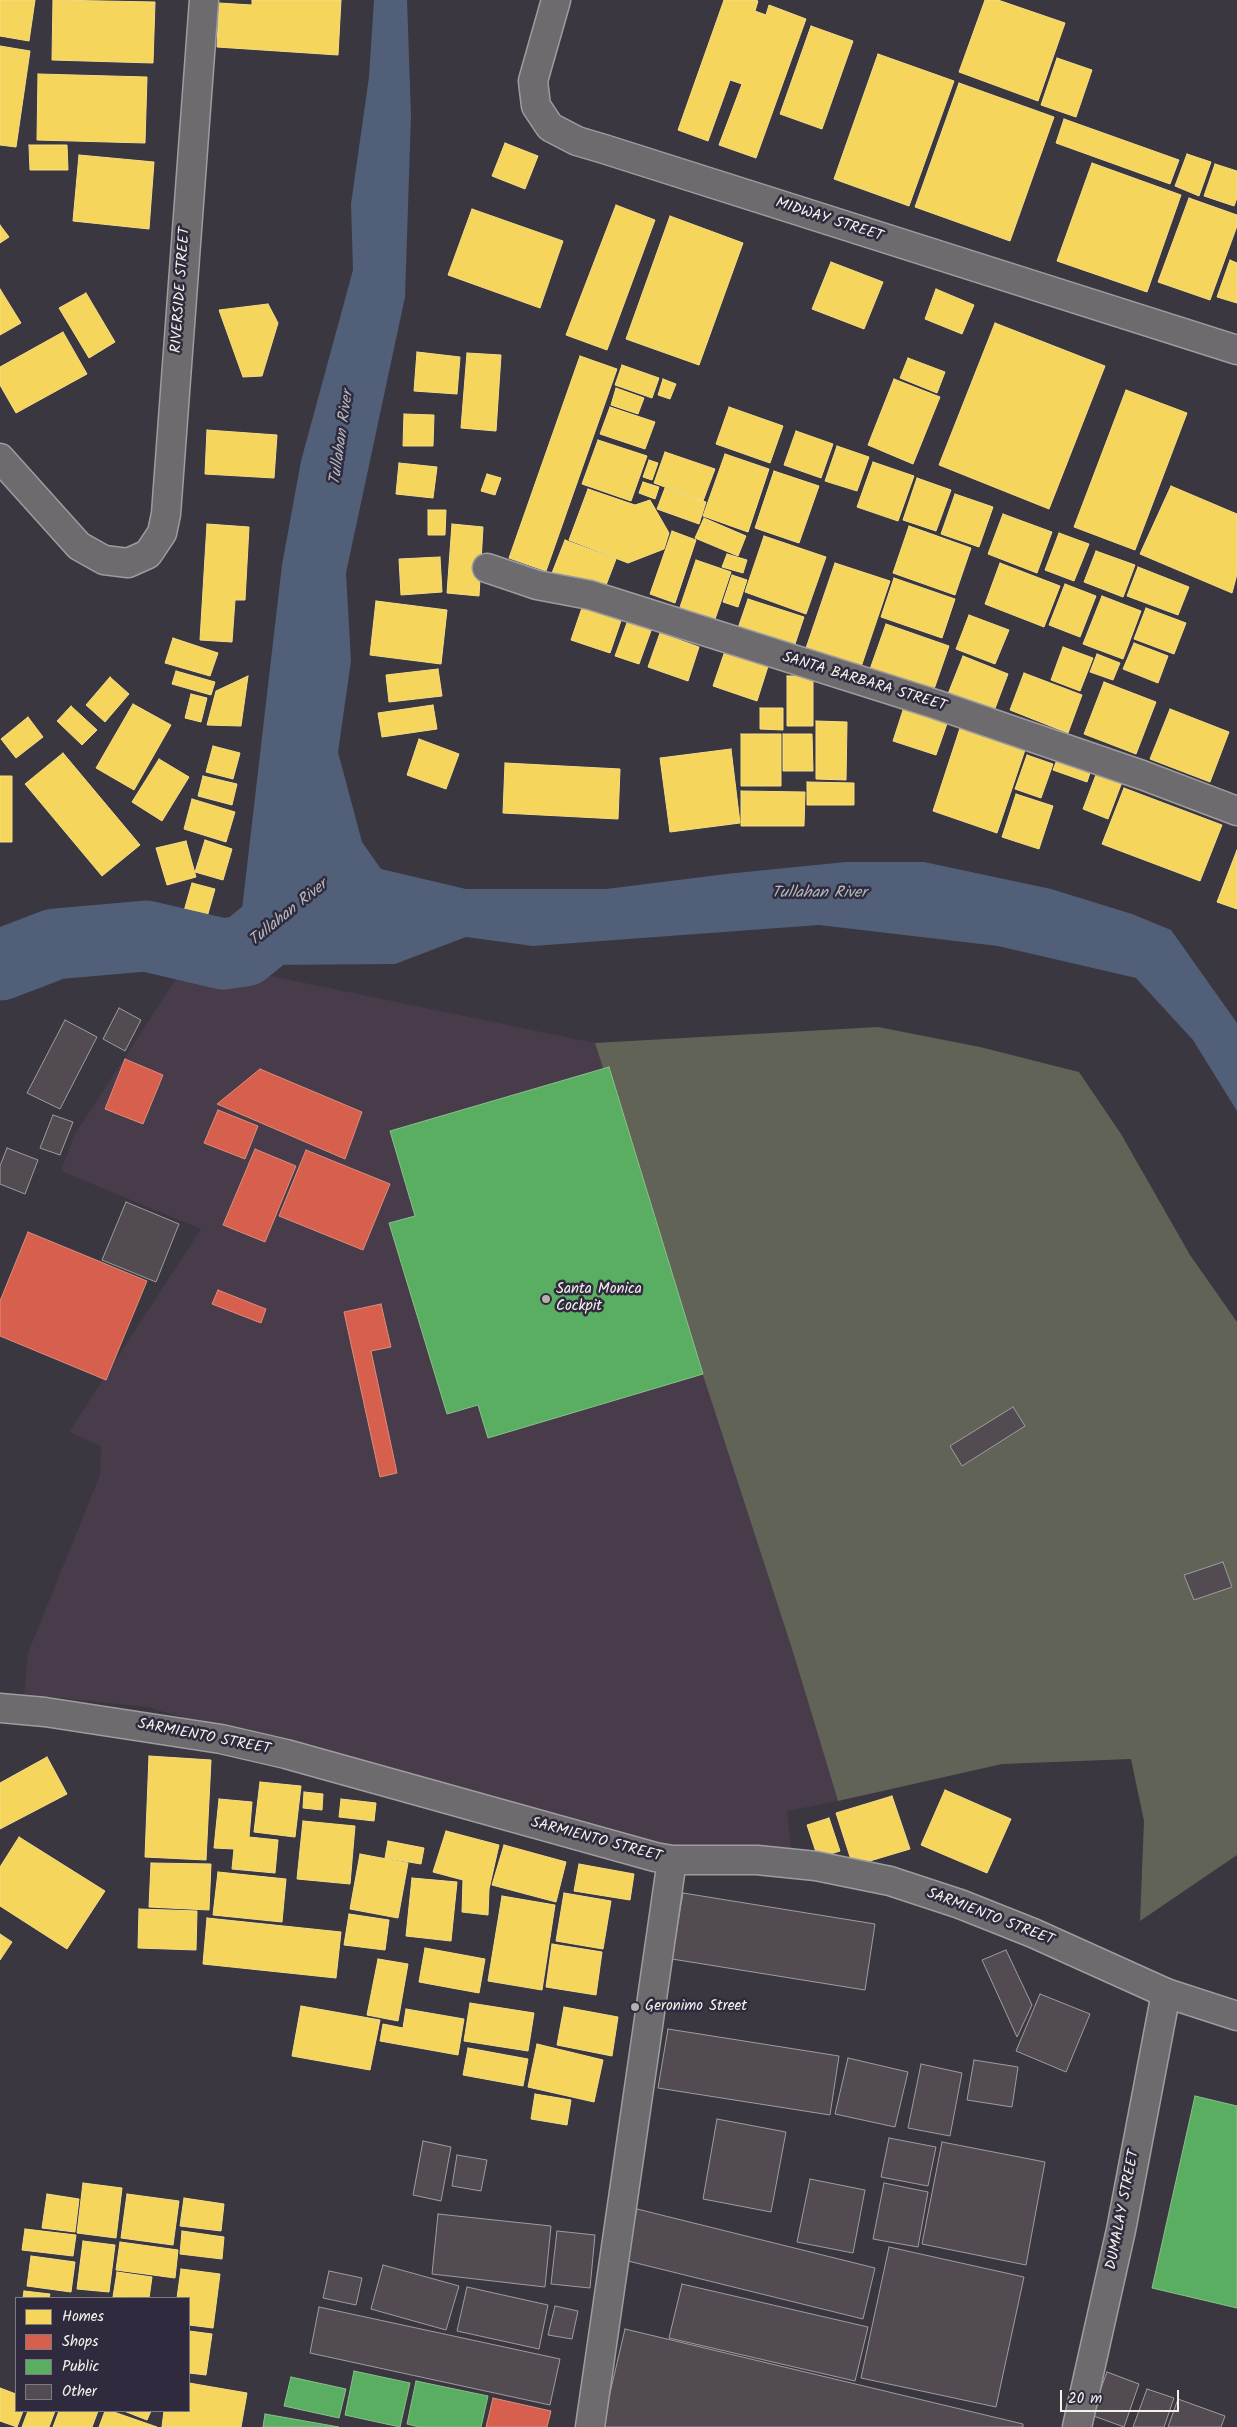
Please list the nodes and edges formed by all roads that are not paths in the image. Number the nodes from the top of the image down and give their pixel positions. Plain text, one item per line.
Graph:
1 (204, 0) edge
2 (556, 0) edge
3 (1237, 350) edge
4 (0, 458) edge
5 (487, 568) dead end
6 (1237, 811) edge
7 (0, 1708) edge
8 (672, 1860) junction
9 (1166, 1993) junction
10 (1237, 2016) edge
11 (590, 2427) edge
12 (1077, 2427) edge

1 - 4 street, RIVERSIDE STREET
2 - 3 street, MIDWAY STREET
5 - 6 street, SANTA BARBARA STREET
7 - 8 street, SARMIENTO STREET
8 - 9 street, SARMIENTO STREET
8 - 11 street
9 - 10 street, SARMIENTO STREET
9 - 12 street, DUMALAY STREET

